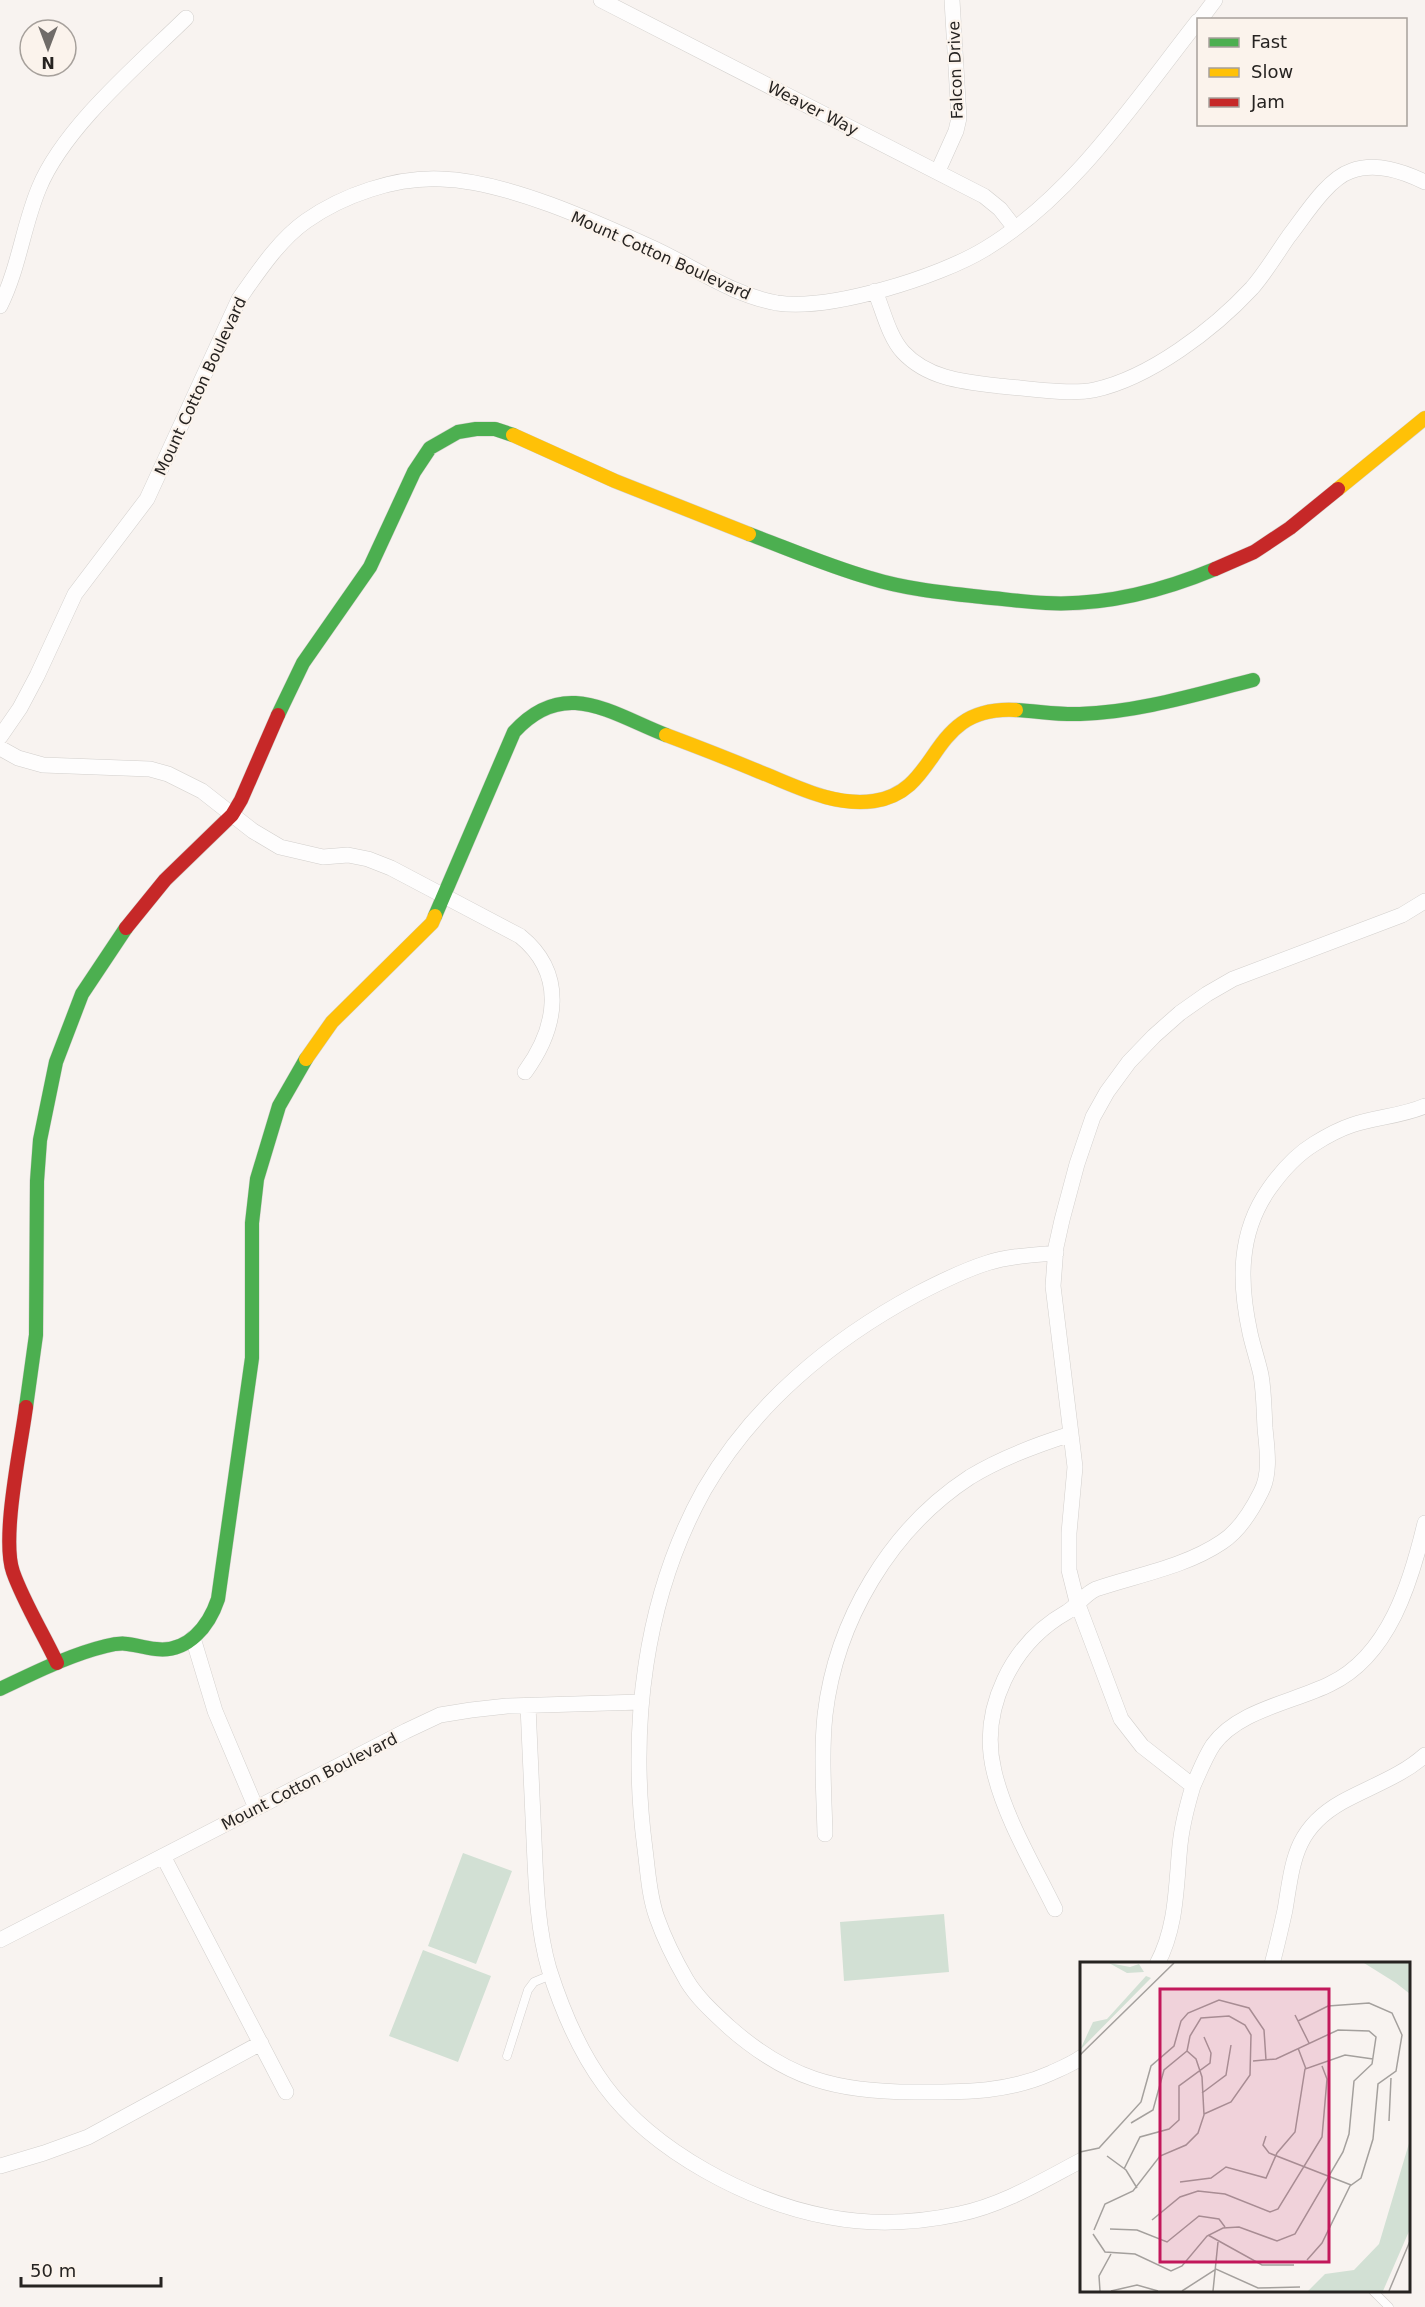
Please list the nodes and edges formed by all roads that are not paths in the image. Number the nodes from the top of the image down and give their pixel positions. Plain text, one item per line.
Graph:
1 (601, 0) edge
2 (952, 0) edge
3 (1215, 0) edge
4 (186, 18) dead end
5 (1201, 18) edge
6 (1197, 23) edge
7 (938, 171) junction
8 (1425, 182) edge
9 (1015, 228) junction
10 (875, 291) junction
11 (0, 306) edge
12 (1425, 418) edge
13 (1253, 681) dead end
14 (0, 736) edge
15 (0, 748) edge
16 (232, 815) junction
17 (445, 896) junction
18 (1425, 900) edge
19 (525, 1072) dead end
20 (1425, 1106) edge
21 (1056, 1253) junction
22 (1071, 1434) junction
23 (1425, 1523) edge
24 (1078, 1605) junction
25 (193, 1638) junction
26 (57, 1663) junction
27 (0, 1689) edge
28 (641, 1702) junction
29 (528, 1706) junction
30 (1425, 1755) edge
31 (1193, 1786) junction
32 (256, 1808) junction
33 (825, 1834) dead end
34 (163, 1856) junction
35 (1054, 1909) dead end
36 (0, 1940) edge
37 (1158, 1962) edge
38 (1272, 1962) edge
39 (551, 1975) junction
40 (261, 2043) junction
41 (507, 2056) dead end
42 (1080, 2058) edge
43 (286, 2092) dead end
44 (1080, 2161) edge
45 (0, 2166) edge
46 (1374, 2292) edge
47 (1389, 2307) edge

1 - 7 street, Weaver Way
2 - 7 street, Falcon Drive
3 - 5 street, Mount Cotton Boulevard
4 - 11 street
6 - 9 street, Mount Cotton Boulevard
7 - 9 street, Weaver Way
8 - 10 street
9 - 10 street, Mount Cotton Boulevard
10 - 14 street, Mount Cotton Boulevard
12 - 16 street
13 - 17 street
15 - 16 street
16 - 17 street
16 - 26 street
17 - 19 street
17 - 25 street
18 - 21 street
20 - 24 street
21 - 22 street
21 - 28 street
22 - 24 street
22 - 33 street
23 - 31 street
24 - 31 street
24 - 35 street
25 - 26 street
25 - 32 street
26 - 27 street
28 - 29 street, Mount Cotton Boulevard
28 - 42 street
29 - 32 street, Mount Cotton Boulevard
29 - 39 street
30 - 38 street
31 - 37 street
32 - 34 street, Mount Cotton Boulevard
34 - 36 street, Mount Cotton Boulevard
34 - 40 street
39 - 41 lane
39 - 44 street
40 - 43 street
40 - 45 street
46 - 47 lane

